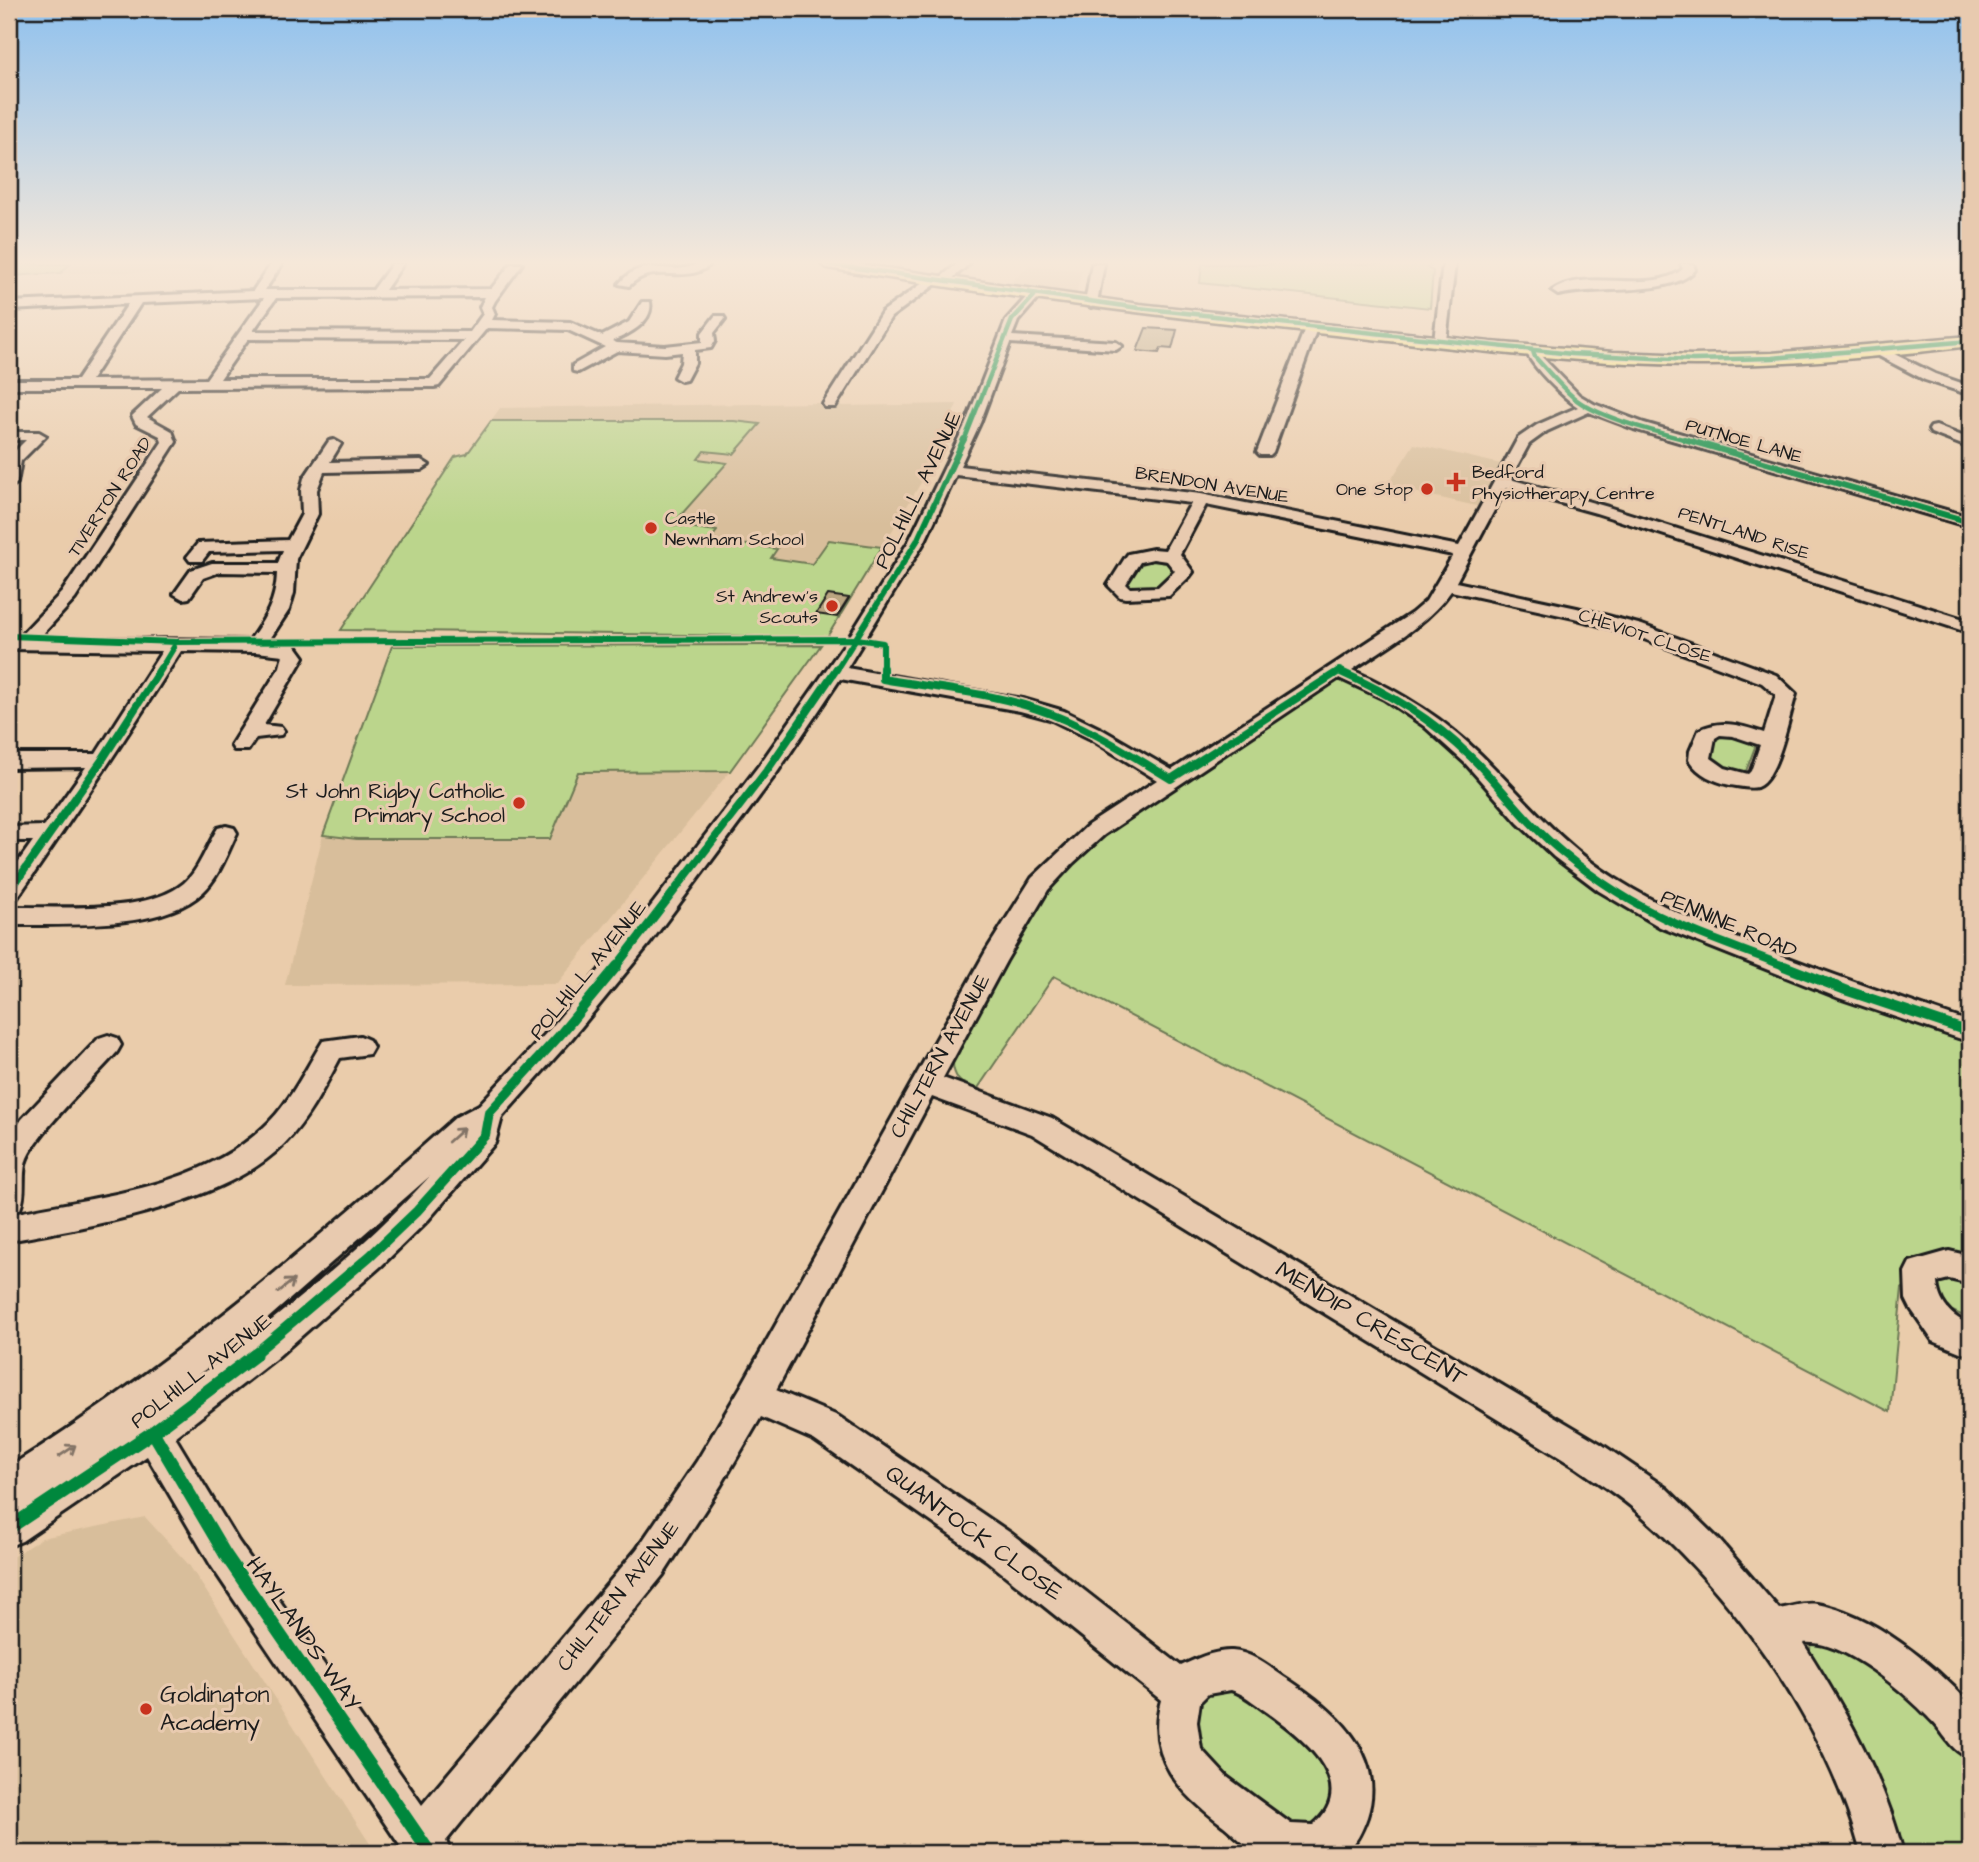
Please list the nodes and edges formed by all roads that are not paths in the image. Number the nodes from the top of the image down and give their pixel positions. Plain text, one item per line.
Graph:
1 (103, 351) edge
2 (234, 351) edge
3 (461, 351) edge
4 (608, 351) edge
5 (689, 351) edge
6 (863, 351) edge
7 (999, 351) edge
8 (1303, 351) edge
9 (1533, 351) joint
10 (1891, 351) edge
11 (1882, 352) junction
12 (578, 368) dead end
13 (681, 377) dead end
14 (211, 382) junction
15 (82, 383) junction
16 (175, 383) junction
17 (9, 384) edge
18 (1970, 391) edge
19 (830, 404) dead end
20 (1589, 407) junction
21 (1937, 430) dead end
22 (9, 436) edge
23 (334, 444) dead end
24 (1970, 444) edge
25 (1265, 452) dead end
26 (421, 465) dead end
27 (319, 467) junction
28 (952, 470) junction
29 (1503, 482) junction
30 (9, 483) edge
31 (1201, 499) junction
32 (1970, 522) edge
33 (294, 545) junction
34 (1464, 552) junction
35 (1171, 555) dead end
36 (196, 557) dead end
37 (286, 568) junction
38 (1446, 585) junction
39 (183, 594) dead end
40 (1970, 627) edge
41 (16, 643) edge
42 (256, 646) junction
43 (174, 647) junction
44 (1339, 671) junction
45 (834, 672) junction
46 (274, 731) dead end
47 (1771, 742) dead end
48 (102, 760) junction
49 (9, 761) edge
50 (1171, 779) junction
51 (51, 833) junction
52 (226, 833) dead end
53 (9, 834) edge
54 (9, 892) edge
55 (9, 916) edge
56 (1970, 1032) edge
57 (108, 1045) dead end
58 (360, 1047) dead end
59 (925, 1083) junction
60 (9, 1200) edge
61 (9, 1228) edge
62 (1970, 1269) edge
63 (1970, 1340) edge
64 (754, 1397) junction
65 (144, 1417) junction
66 (9, 1487) edge
67 (9, 1528) edge
68 (1772, 1630) junction
69 (1181, 1691) junction
70 (1970, 1738) edge
71 (425, 1846) edge
72 (1882, 1853) edge

1 - 15 street
2 - 14 street
3 - 14 street
4 - 12 street
5 - 13 street
6 - 19 street
7 - 28 street, POLHILL AVENUE
8 - 25 street
9 - 11 main road
9 - 20 street, PUTNOE LANE
10 - 11 main road
11 - 18 street
14 - 16 street
15 - 16 street
15 - 17 street
16 - 41 street, TIVERTON ROAD
20 - 29 street, CHILTERN AVENUE
20 - 32 street, PUTNOE LANE
21 - 24 street
22 - 30 street
23 - 27 street
26 - 27 street
27 - 33 street
28 - 31 street, BRENDON AVENUE
28 - 45 street, POLHILL AVENUE
29 - 34 street, CHILTERN AVENUE
29 - 40 street, PENTLAND RISE
31 - 34 street, BRENDON AVENUE
31 - 35 street
33 - 36 street
33 - 37 street
34 - 38 street, CHILTERN AVENUE
37 - 39 street
37 - 42 street
38 - 44 street, CHILTERN AVENUE
38 - 47 street, CHEVIOT CLOSE
41 - 43 street
42 - 43 street
42 - 46 street
43 - 48 street
44 - 50 street, CHILTERN AVENUE
44 - 56 street, PENNINE ROAD
45 - 50 street
45 - 65 street, POLHILL AVENUE
48 - 49 street
48 - 51 street
50 - 59 street, CHILTERN AVENUE
51 - 53 street
51 - 54 street
52 - 55 street
57 - 60 street
58 - 61 street
59 - 64 street, CHILTERN AVENUE
59 - 68 street, MENDIP CRESCENT
62 - 63 street
64 - 69 street, QUANTOCK CLOSE
64 - 71 street, CHILTERN AVENUE
66 -> 65 street, POLHILL AVENUE
65 - 67 street, POLHILL AVENUE
65 - 71 street, HAYLANDS WAY
68 - 70 street
68 - 72 street, MENDIP CRESCENT
69 - 69 street

